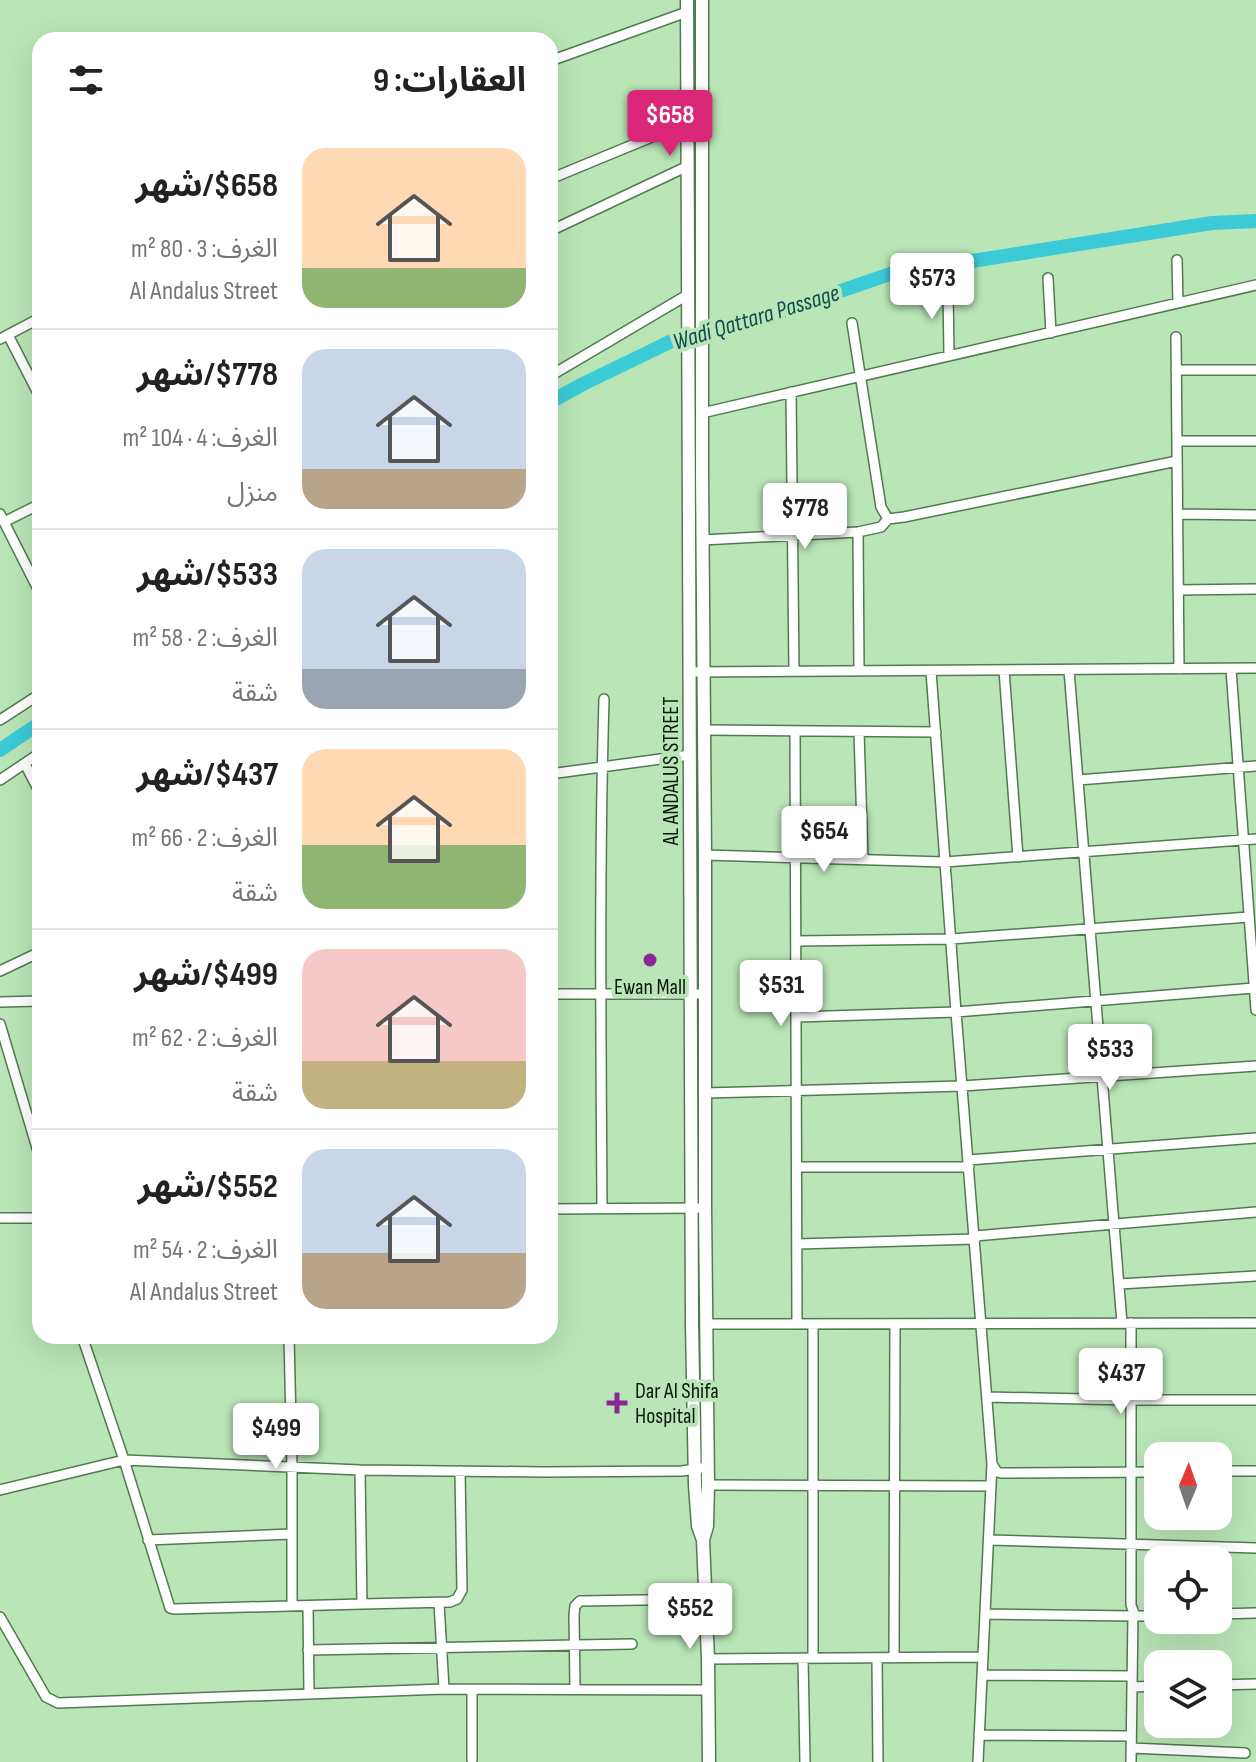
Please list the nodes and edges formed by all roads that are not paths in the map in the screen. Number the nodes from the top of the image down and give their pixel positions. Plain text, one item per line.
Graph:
1 (702, 0) edge
2 (687, 6) edge
3 (558, 58) edge
4 (688, 122) junction
5 (688, 166) junction
6 (558, 176) edge
7 (558, 227) edge
8 (1177, 260) dead end
9 (1048, 278) dead end
10 (1256, 285) edge
11 (948, 287) dead end
12 (689, 294) junction
13 (1178, 303) junction
14 (695, 316) junction
15 (32, 322) edge
16 (852, 323) dead end
17 (1051, 333) junction
18 (4, 337) edge
19 (1176, 337) dead end
20 (696, 344) junction
21 (949, 356) junction
22 (1176, 370) junction
23 (1256, 370) edge
24 (558, 371) edge
25 (861, 376) junction
26 (32, 384) edge
27 (791, 392) junction
28 (702, 413) junction
29 (1177, 441) junction
30 (1256, 441) edge
31 (1177, 461) junction
32 (32, 507) edge
33 (1178, 514) junction
34 (1256, 515) edge
35 (2, 518) edge
36 (888, 519) junction
37 (858, 532) junction
38 (793, 535) junction
39 (702, 540) junction
40 (32, 577) edge
41 (1256, 589) edge
42 (1178, 590) junction
43 (1256, 668) edge
44 (1179, 669) junction
45 (1231, 669) junction
46 (1004, 670) junction
47 (1069, 670) junction
48 (794, 671) junction
49 (859, 671) junction
50 (931, 671) junction
51 (697, 672) junction
52 (32, 699) edge
53 (604, 699) dead end
54 (0, 720) edge
55 (704, 730) junction
56 (795, 731) junction
57 (859, 732) junction
58 (936, 732) junction
59 (690, 755) junction
60 (32, 759) edge
61 (25, 764) junction
62 (1256, 766) edge
63 (602, 767) junction
64 (1238, 767) junction
65 (558, 773) edge
66 (32, 778) edge
67 (0, 780) edge
68 (1078, 780) junction
69 (1256, 839) edge
70 (1243, 840) junction
71 (1083, 853) junction
72 (705, 855) junction
73 (794, 857) junction
74 (1018, 857) junction
75 (863, 859) junction
76 (945, 862) junction
77 (1249, 917) junction
78 (1089, 928) junction
79 (951, 939) junction
80 (796, 941) junction
81 (32, 956) edge
82 (0, 971) edge
83 (1255, 987) edge
84 (558, 994) edge
85 (601, 994) junction
86 (698, 994) junction
87 (32, 1001) edge
88 (1095, 1001) junction
89 (0, 1002) edge
90 (1256, 1010) edge
91 (956, 1012) junction
92 (797, 1017) junction
93 (0, 1024) edge
94 (1256, 1066) edge
95 (1101, 1076) junction
96 (962, 1086) junction
97 (796, 1090) junction
98 (705, 1093) junction
99 (32, 1131) edge
100 (1256, 1138) edge
101 (1107, 1149) junction
102 (969, 1164) junction
103 (797, 1167) junction
104 (602, 1208) junction
105 (698, 1208) junction
106 (558, 1209) edge
107 (1256, 1212) edge
108 (0, 1218) edge
109 (32, 1218) edge
110 (1114, 1224) junction
111 (975, 1238) junction
112 (797, 1244) junction
113 (1256, 1276) edge
114 (1119, 1284) junction
115 (1127, 1323) junction
116 (1256, 1323) edge
117 (706, 1324) junction
118 (797, 1324) junction
119 (813, 1324) junction
120 (895, 1324) junction
121 (982, 1324) junction
122 (85, 1344) edge
123 (289, 1344) edge
124 (987, 1397) junction
125 (1132, 1400) junction
126 (1256, 1400) edge
127 (124, 1460) junction
128 (992, 1464) junction
129 (292, 1468) junction
130 (701, 1468) junction
131 (360, 1470) junction
132 (460, 1471) junction
133 (1232, 1471) edge
134 (1256, 1471) edge
135 (1132, 1472) junction
136 (1144, 1472) edge
137 (708, 1485) junction
138 (813, 1485) junction
139 (894, 1485) junction
140 (991, 1486) junction
141 (0, 1490) edge
142 (292, 1534) junction
143 (148, 1540) junction
144 (703, 1540) junction
145 (989, 1540) junction
146 (1131, 1544) junction
147 (1256, 1548) edge
148 (704, 1599) junction
149 (439, 1603) junction
150 (362, 1604) junction
151 (292, 1606) junction
152 (308, 1606) junction
153 (1256, 1613) edge
154 (985, 1614) junction
155 (1232, 1614) edge
156 (1134, 1615) junction
157 (1144, 1615) edge
158 (0, 1617) edge
159 (632, 1644) dead end
160 (574, 1646) junction
161 (442, 1648) junction
162 (308, 1650) junction
163 (983, 1657) junction
164 (808, 1658) junction
165 (877, 1658) junction
166 (894, 1658) junction
167 (708, 1659) junction
168 (982, 1675) junction
169 (1132, 1676) junction
170 (1256, 1684) edge
171 (1232, 1685) edge
172 (1132, 1687) junction
173 (1144, 1687) edge
174 (444, 1689) junction
175 (472, 1689) junction
176 (575, 1689) junction
177 (709, 1690) junction
178 (309, 1694) junction
179 (979, 1735) junction
180 (1131, 1736) junction
181 (1131, 1748) junction
182 (1209, 1751) junction
183 (1242, 1756) edge
184 (472, 1760) dead end
185 (709, 1762) edge
186 (805, 1762) edge
187 (878, 1762) edge
188 (978, 1762) edge
189 (1131, 1762) edge
190 (1201, 1762) edge

1 - 14 main road, AL ANDALUS STREET
2 - 3 street
2 - 4 main road, AL ANDALUS STREET
4 - 5 main road, AL ANDALUS STREET
4 - 6 street
5 - 7 street
5 - 12 main road, AL ANDALUS STREET
8 - 13 street
9 - 17 street
10 - 13 street
11 - 21 street
12 - 14 main road, AL ANDALUS STREET
12 - 24 street
13 - 17 street
14 - 20 main road, AL ANDALUS STREET
15 - 18 street
16 - 25 street
17 - 21 street
18 - 26 street
19 - 22 street
20 - 28 main road, AL ANDALUS STREET
20 - 51 main road, AL ANDALUS STREET
21 - 25 street
22 - 23 street
22 - 29 street
25 - 27 street
25 - 36 street
27 - 28 street
27 - 38 street
28 - 39 main road, AL ANDALUS STREET
29 - 30 street
29 - 31 street
31 - 33 street
31 - 36 street
32 - 35 street
33 - 34 street
33 - 42 street
35 - 40 street
36 - 37 street
37 - 38 street
37 - 49 street
38 - 39 street
38 - 48 street
39 - 51 main road, AL ANDALUS STREET
41 - 42 street
42 - 44 street
43 - 45 street
44 - 45 street
44 - 47 street
45 - 64 street
46 - 47 street
46 - 50 street
46 - 74 street
47 - 68 street
48 - 49 street
48 - 51 street
49 - 50 street
50 - 58 street
51 - 55 main road, AL ANDALUS STREET
51 - 59 main road, AL ANDALUS STREET
52 - 54 street
53 - 63 street
55 - 56 street
55 - 72 main road, AL ANDALUS STREET
56 - 57 street
56 - 73 street
57 - 58 street
57 - 75 street
58 - 76 street
59 - 63 street
59 - 86 main road, AL ANDALUS STREET
60 - 61 street
61 - 66 street
61 - 67 street
62 - 64 street
63 - 65 street
63 - 85 street
64 - 68 street
64 - 70 street
68 - 71 street
69 - 70 street
70 - 71 street
70 - 77 street
71 - 74 street
71 - 78 street
72 - 73 street
72 - 86 main road, AL ANDALUS STREET
73 - 75 street
73 - 80 street
74 - 76 street
75 - 76 street
76 - 79 street
77 - 78 street
77 - 83 street
78 - 79 street
78 - 88 street
79 - 80 street
79 - 91 street
80 - 92 street
81 - 82 street
83 - 88 street
83 - 90 street
84 - 85 street
85 - 86 street
85 - 104 street
86 - 98 main road, AL ANDALUS STREET
86 - 105 main road, AL ANDALUS STREET
87 - 89 street
88 - 91 street
88 - 95 street
91 - 92 street
91 - 96 street
92 - 97 street
93 - 99 street
94 - 95 street
95 - 96 street
95 - 101 street
96 - 97 street
96 - 102 street
97 - 98 street
97 - 103 street
98 - 105 main road, AL ANDALUS STREET
100 - 101 street
101 - 102 street
101 - 110 street
102 - 103 street
102 - 111 street
103 - 112 street
104 - 105 street
104 - 106 street
105 - 117 main road, AL ANDALUS STREET
105 - 130 main road, AL ANDALUS STREET
107 - 110 street
108 - 109 street
110 - 111 street
110 - 114 street
111 - 112 street
111 - 121 street
112 - 118 street
113 - 114 street
114 - 115 street
115 - 116 street
115 - 121 street
115 - 125 street
117 - 118 street
117 - 130 main road, AL ANDALUS STREET
118 - 119 street
119 - 120 street
119 - 138 street
120 - 121 street
120 - 139 street
121 - 124 street
122 - 127 street
123 - 129 street
124 - 125 street
124 - 128 street
125 - 126 street
125 - 135 street
127 - 129 street
127 - 141 street
127 - 143 street
128 - 135 street
128 - 140 street
129 - 131 street
129 - 142 street
130 - 132 street
130 - 137 main road, AL ANDALUS STREET
130 - 144 main road, AL ANDALUS STREET
131 - 132 street
131 - 150 street
132 - 149 street
133 - 134 street
135 - 136 street
135 - 146 street
137 - 138 street
137 - 144 main road, AL ANDALUS STREET
138 - 139 street
138 - 164 street
139 - 140 street
139 - 166 street
140 - 145 street
142 - 143 street
142 - 151 street
143 - 151 street
144 - 148 main road, AL ANDALUS STREET
145 - 146 street
145 - 154 street
146 - 147 street
146 - 156 street
148 - 160 street
148 - 167 main road, AL ANDALUS STREET
149 - 150 street
149 - 161 street
150 - 152 street
151 - 152 street
152 - 162 street
153 - 155 street
154 - 156 street
154 - 163 street
156 - 157 street
156 - 169 street
158 - 178 street
159 - 160 street
160 - 161 street
160 - 176 street
161 - 162 street
161 - 174 street
162 - 178 street
163 - 166 street
163 - 168 street
164 - 165 street
164 - 167 street
164 - 186 street
165 - 166 street
165 - 187 street
167 - 177 main road, AL ANDALUS STREET
168 - 169 street
168 - 179 street
169 - 172 street
170 - 171 street
172 - 173 street
172 - 180 street
174 - 175 street
174 - 178 street
175 - 176 street
175 - 184 street
176 - 177 street
177 - 185 main road, AL ANDALUS STREET
179 - 180 street
179 - 188 street
180 - 181 street
181 - 182 street
181 - 189 street
182 - 183 street
182 - 190 street

